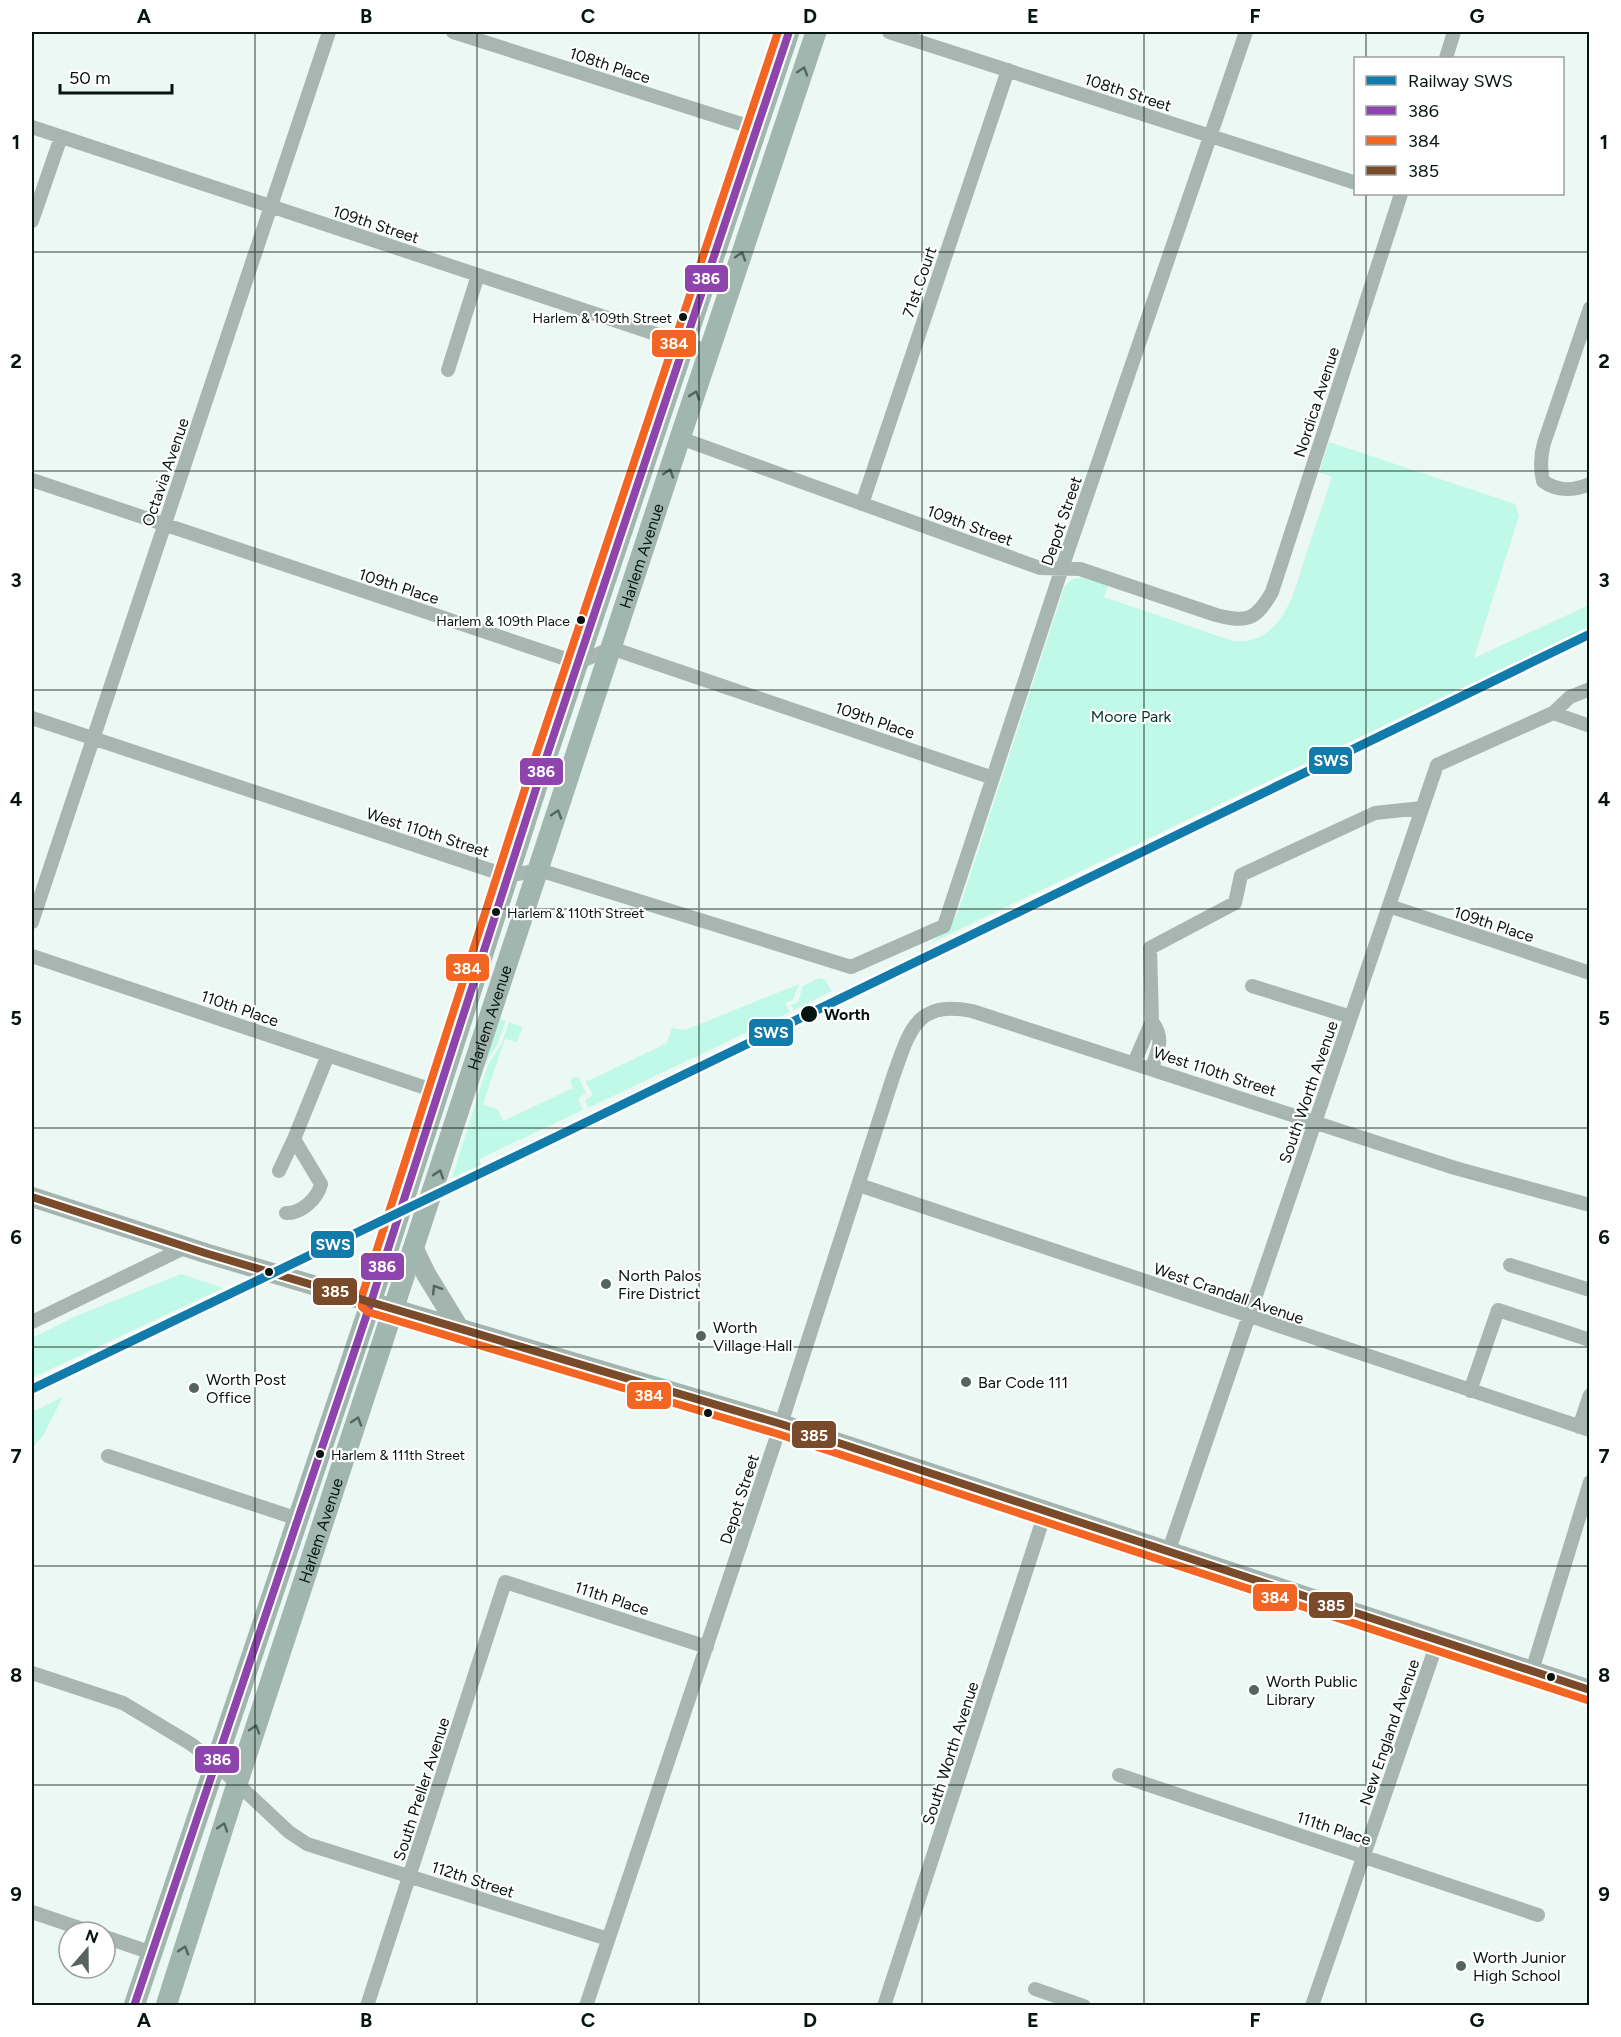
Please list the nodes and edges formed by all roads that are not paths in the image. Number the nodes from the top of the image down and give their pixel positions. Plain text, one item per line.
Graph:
1 (329, 32) edge
2 (453, 32) edge
3 (789, 32) edge
4 (816, 32) edge
5 (890, 32) edge
6 (1246, 32) edge
7 (1455, 32) edge
8 (1446, 57) edge
9 (1008, 70) junction
10 (32, 127) edge
11 (757, 129) junction
12 (1211, 136) junction
13 (61, 137) junction
14 (1354, 182) edge
15 (1396, 195) edge
16 (272, 207) junction
17 (32, 221) edge
18 (478, 275) junction
19 (1590, 308) edge
20 (685, 343) junction
21 (710, 352) junction
22 (448, 370) dead end
23 (680, 438) junction
24 (32, 480) edge
25 (1590, 484) edge
26 (862, 504) junction
27 (165, 525) junction
28 (1062, 568) junction
29 (1253, 616) joint
30 (611, 648) junction
31 (578, 663) junction
32 (1590, 689) edge
33 (1553, 713) junction
34 (32, 718) edge
35 (1590, 726) edge
36 (93, 739) junction
37 (993, 778) junction
38 (1422, 808) junction
39 (539, 870) junction
40 (508, 876) junction
41 (1389, 906) junction
42 (32, 922) edge
43 (32, 956) edge
44 (851, 967) joint
45 (1590, 973) edge
46 (1252, 986) dead end
47 (933, 1011) joint
48 (1351, 1017) junction
49 (1152, 1021) junction
50 (328, 1055) junction
51 (1134, 1063) junction
52 (1152, 1068) junction
53 (438, 1092) junction
54 (1316, 1121) junction
55 (294, 1139) junction
56 (279, 1171) dead end
57 (859, 1185) junction
58 (32, 1197) edge
59 (1590, 1205) edge
60 (286, 1213) dead end
61 (186, 1247) junction
62 (414, 1249) junction
63 (1510, 1265) dead end
64 (1590, 1290) edge
65 (371, 1302) junction
66 (394, 1309) junction
67 (1249, 1317) junction
68 (32, 1322) edge
69 (459, 1328) junction
70 (1590, 1340) edge
71 (1470, 1390) junction
72 (1590, 1395) edge
73 (781, 1424) junction
74 (1584, 1429) edge
75 (108, 1456) dead end
76 (1590, 1482) edge
77 (1046, 1510) junction
78 (298, 1519) junction
79 (322, 1528) junction
80 (1169, 1550) junction
81 (505, 1582) joint
82 (1438, 1640) junction
83 (707, 1647) junction
84 (1532, 1671) junction
85 (32, 1672) edge
86 (1590, 1690) edge
87 (215, 1763) junction
88 (1119, 1775) dead end
89 (237, 1784) junction
90 (1364, 1855) junction
91 (410, 1876) junction
92 (32, 1912) edge
93 (1538, 1915) dead end
94 (57, 1920) edge
95 (608, 1939) junction
96 (117, 1941) edge
97 (152, 1953) junction
98 (1035, 1989) dead end
99 (134, 2006) edge
100 (166, 2006) edge
101 (367, 2006) edge
102 (586, 2006) edge
103 (884, 2006) edge
104 (1084, 2006) edge
105 (1312, 2006) edge

1 - 16 street, Octavia Avenue
2 - 11 street, 108th Place
3 - 11 main road, Harlem Avenue
21 -> 4 main road, Harlem Avenue
5 - 9 street, 108th Street
6 - 12 street, Depot Street
7 - 8 street
9 - 12 street, 108th Street
9 - 26 street, 71st Court
10 - 13 street, 109th Street
11 - 20 main road, Harlem Avenue
12 - 14 street, 108th Street
12 - 28 street, Depot Street
13 - 16 street, 109th Street
13 - 17 street
15 - 29 street, Nordica Avenue
16 - 18 street, 109th Street
16 - 27 street, Octavia Avenue
18 - 20 street, 109th Street
18 - 22 street
19 - 25 street
20 - 21 street, 109th Street
20 - 31 main road, Harlem Avenue
23 -> 21 main road, Harlem Avenue
23 - 26 street, 109th Street
30 -> 23 main road, Harlem Avenue
24 - 27 street, 109th Place
26 - 28 street, 109th Street
27 - 31 street, 109th Place
27 - 36 street, Octavia Avenue
28 - 29 street, 109th Street
28 - 37 street, Depot Street
30 - 31 street
30 - 37 street, 109th Place
39 -> 30 main road, Harlem Avenue
31 - 40 main road, Harlem Avenue
32 - 33 street, South Worth Avenue
33 - 35 street
33 - 38 street, South Worth Avenue
34 - 36 street, West 110th Street
36 - 40 street, West 110th Street
36 - 42 street, Octavia Avenue
37 - 44 street, Depot Street
38 - 41 street, South Worth Avenue
38 - 49 street
39 - 40 street, West 110th Street
39 - 44 street, West 110th Street
62 -> 39 main road, Harlem Avenue
40 - 53 main road, Harlem Avenue
41 - 45 street, 109th Place
41 - 48 street, South Worth Avenue
43 - 50 street, 110th Place
46 - 48 street
47 - 51 street, West 110th Street
47 - 57 street, Depot Street
48 - 54 street, South Worth Avenue
49 - 51 street
49 - 52 street
50 - 53 street, 110th Place
50 - 55 street
51 - 52 street, West 110th Street
52 - 54 street, West 110th Street
53 - 65 main road, Harlem Avenue
54 - 59 street, West 110th Street
54 - 67 street, South Worth Avenue
55 - 56 street
55 - 60 street
57 - 67 street, West Crandall Avenue
57 - 73 street, Depot Street
58 - 61 main road
61 - 65 main road
61 - 68 street
62 - 66 main road, Harlem Avenue
69 -> 62 main road
63 - 64 street
65 - 66 main road
65 - 78 main road, Harlem Avenue
66 - 69 main road
79 -> 66 main road, Harlem Avenue
67 - 71 street, West Crandall Avenue
67 - 80 street, South Worth Avenue
69 - 73 main road
70 - 71 street
71 - 74 street, West Crandall Avenue
72 - 74 street
73 - 77 main road
73 - 83 street, Depot Street
75 - 78 street
76 - 84 street
77 - 80 main road
77 - 103 street, South Worth Avenue
78 - 79 main road
78 - 87 main road, Harlem Avenue
89 -> 79 main road, Harlem Avenue
80 - 82 main road
81 - 83 street, 111th Place
81 - 91 street, South Preller Avenue
82 - 84 main road
82 - 90 street, New England Avenue
83 - 95 street, Depot Street
84 - 86 main road
85 - 87 street, 112th Street
87 - 89 street, 112th Street
87 - 97 main road, Harlem Avenue
88 - 90 street, 111th Place
89 - 91 street, 112th Street
100 -> 89 main road, Harlem Avenue
90 - 93 street, 111th Place
90 - 105 street, New England Avenue
91 - 95 street, 112th Street
91 - 101 street, South Preller Avenue
92 - 94 street
95 - 102 street, Depot Street
96 - 97 street
97 - 99 main road, Harlem Avenue
98 - 104 street

